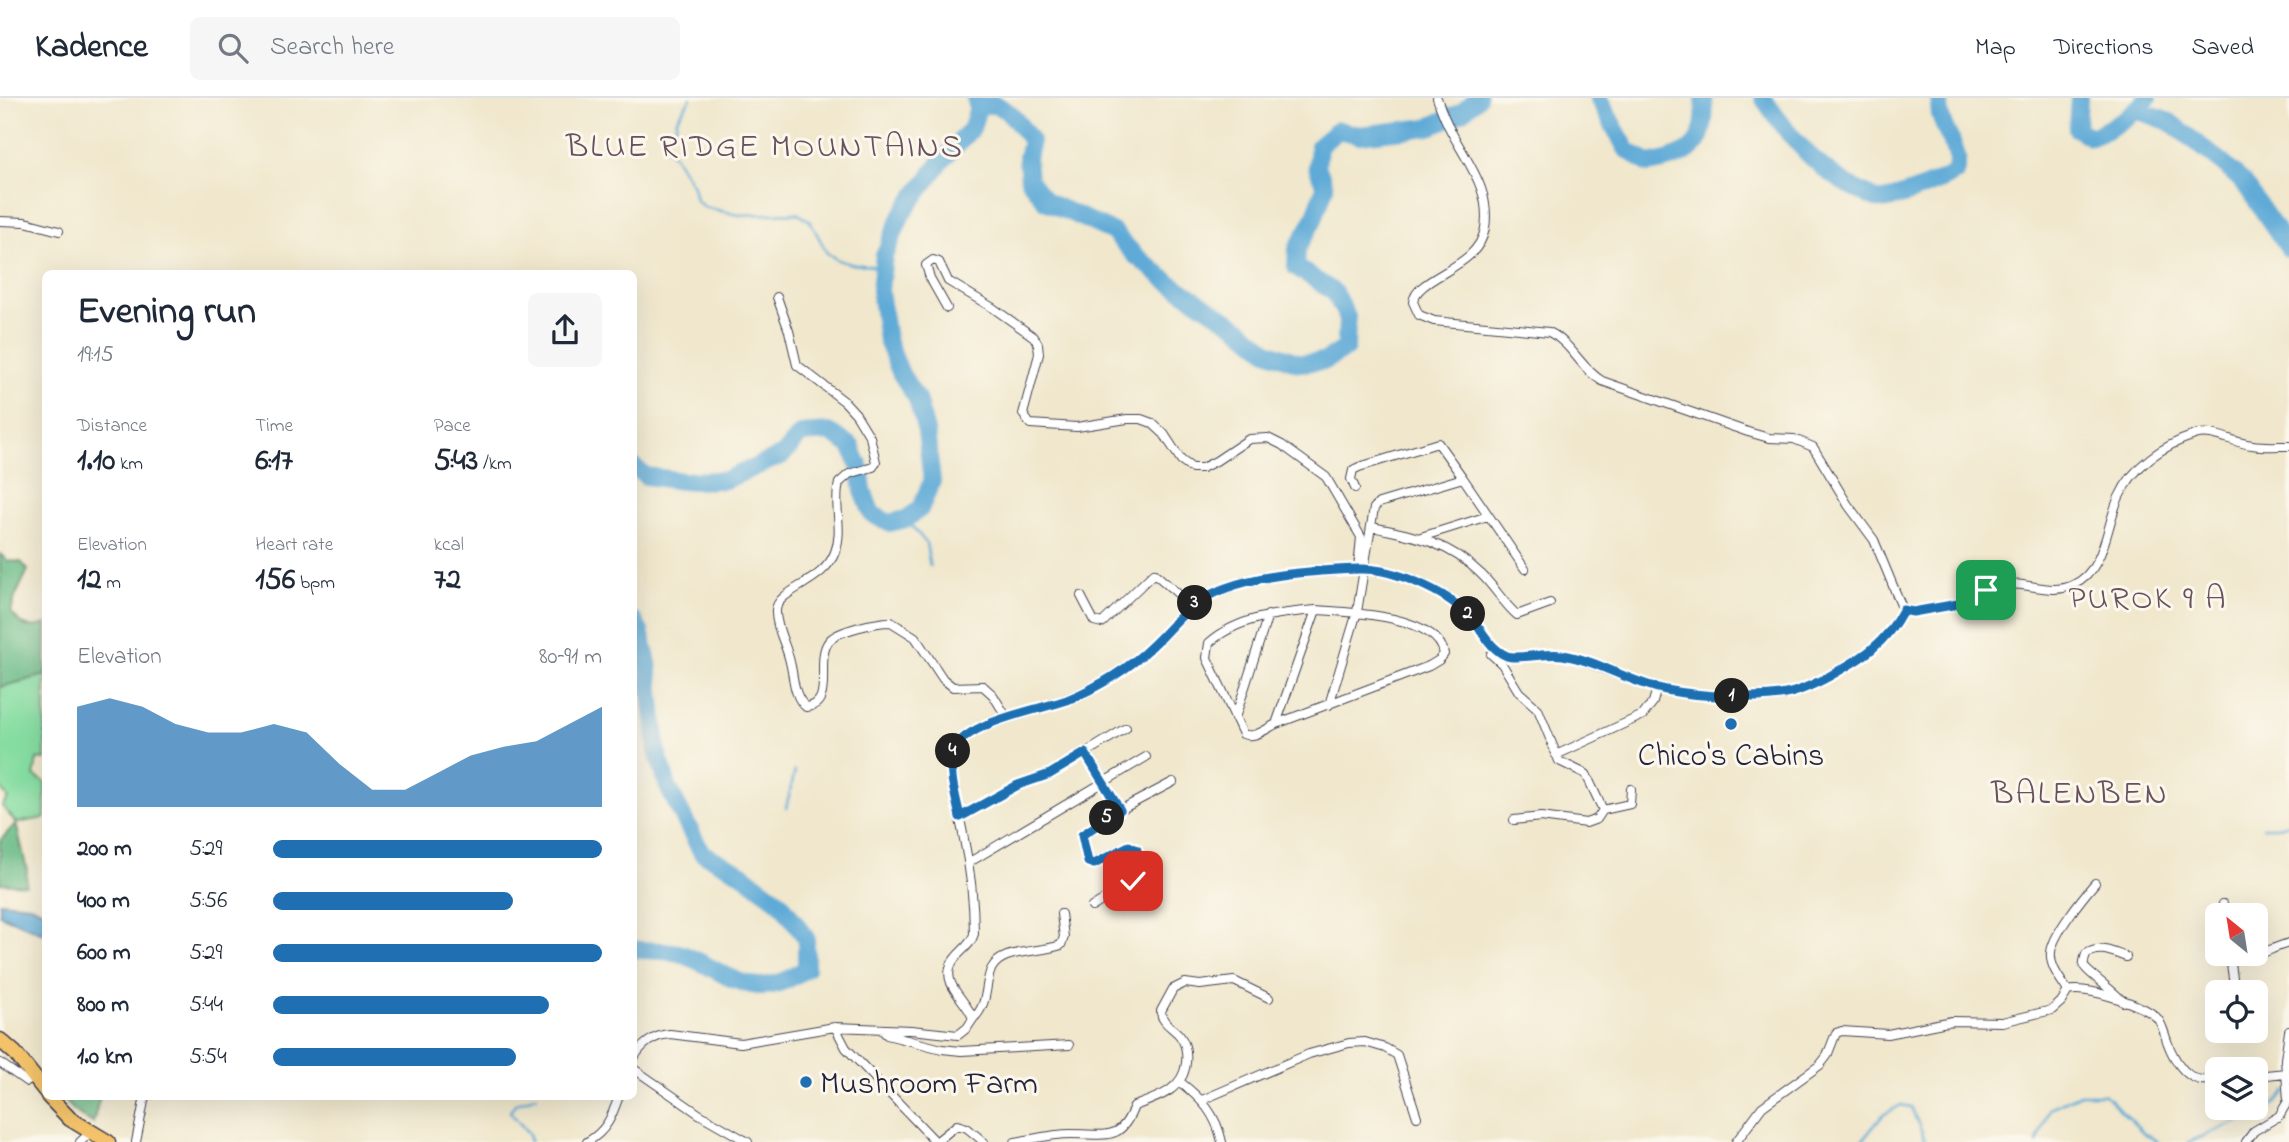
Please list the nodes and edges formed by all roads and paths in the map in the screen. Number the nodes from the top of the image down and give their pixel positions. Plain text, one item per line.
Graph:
1 (1438, 101) edge
2 (0, 221) edge
3 (59, 231) dead end
4 (777, 297) dead end
5 (947, 308) dead end
6 (2289, 446) edge
7 (1463, 478) junction
8 (1355, 488) dead end
9 (1488, 516) junction
10 (1373, 527) junction
11 (1421, 537) junction
12 (1361, 569) junction
13 (1525, 569) dead end
14 (1081, 596) dead end
15 (1550, 603) dead end
16 (1192, 606) junction
17 (1316, 610) junction
18 (1903, 610) junction
19 (1357, 612) junction
20 (1268, 615) junction
21 (1491, 654) dead end
22 (1657, 688) junction
23 (1329, 705) junction
24 (1007, 718) junction
25 (1235, 718) junction
26 (1276, 724) junction
27 (1126, 728) dead end
28 (1085, 753) junction
29 (1556, 755) junction
30 (1146, 758) dead end
31 (1102, 782) junction
32 (1173, 782) dead end
33 (1631, 789) dead end
34 (1120, 810) junction
35 (1603, 810) junction
36 (960, 817) junction
37 (1514, 820) dead end
38 (968, 863) junction
39 (2095, 883) dead end
40 (1092, 907) dead end
41 (1061, 914) dead end
42 (2289, 943) edge
43 (2268, 952) edge
44 (2126, 957) dead end
45 (2068, 991) junction
46 (1269, 998) dead end
47 (2123, 1002) junction
48 (972, 1019) junction
49 (835, 1027) junction
50 (881, 1028) junction
51 (2289, 1031) edge
52 (0, 1040) edge
53 (1069, 1045) dead end
54 (637, 1055) edge
55 (0, 1063) edge
56 (637, 1071) edge
57 (2286, 1073) junction
58 (2268, 1075) edge
59 (33, 1077) junction
60 (2205, 1080) edge
61 (1180, 1082) junction
62 (2288, 1083) edge
63 (42, 1088) edge
64 (53, 1100) edge
65 (144, 1100) edge
66 (618, 1100) edge
67 (1202, 1100) junction
68 (2288, 1101) edge
69 (1417, 1117) dead end
70 (85, 1138) edge
71 (108, 1142) edge
72 (136, 1142) edge
73 (587, 1142) edge
74 (748, 1142) edge
75 (936, 1142) edge
76 (984, 1142) edge
77 (1015, 1142) edge
78 (1222, 1142) edge
79 (1736, 1142) edge
80 (2246, 1142) edge

1 - 18 street
2 - 3 street
4 - 24 street
5 - 12 street
6 - 18 street
7 - 8 street
7 - 9 street
7 - 10 street
9 - 11 street
9 - 13 street
10 - 11 street
10 - 12 street
11 - 15 street
12 - 16 street
12 - 19 street
12 - 22 street
14 - 16 street
16 - 24 street
17 - 19 street
17 - 20 street
17 - 26 street
18 - 22 street
19 - 23 street
19 - 23 street
20 - 25 street
20 - 25 street
21 - 29 street
22 - 29 street
23 - 26 street
24 - 36 street
25 - 26 street
27 - 28 street
28 - 31 street
28 - 36 street
29 - 35 street
30 - 31 street
31 - 34 street
31 - 38 street
32 - 34 street
33 - 35 street
34 - 40 street
35 - 37 street
36 - 38 street
38 - 48 street
39 - 45 street
41 - 48 street
42 - 43 street
44 - 47 street
45 - 47 street
45 - 79 street
46 - 61 street
47 - 60 street
48 - 50 street
49 - 50 street
49 - 54 street
49 - 75 street
50 - 53 street
51 - 57 street
52 - 59 highway
55 - 59 street
56 - 74 street
57 - 58 street
57 - 62 street
59 - 63 highway
61 - 67 street
61 - 77 street
62 - 68 street
64 - 70 highway
65 - 72 street
66 - 73 street
67 - 69 street
67 - 78 street
68 - 80 street
70 - 71 highway
75 - 76 street

